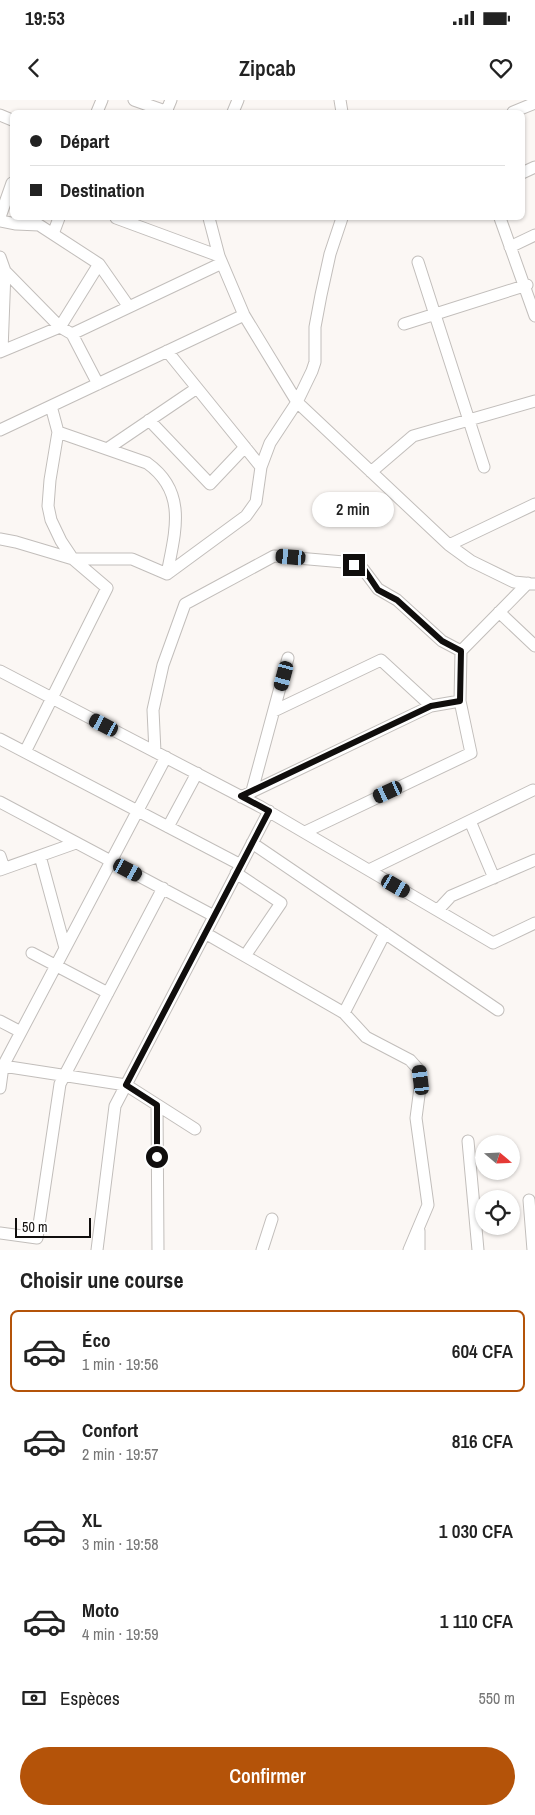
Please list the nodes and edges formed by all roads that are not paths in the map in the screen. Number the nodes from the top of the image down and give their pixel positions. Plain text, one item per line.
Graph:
1 (134, 100) edge
2 (535, 102) edge
3 (162, 110) edge
4 (517, 110) edge
5 (10, 189) edge
6 (0, 217) edge
7 (58, 220) edge
8 (121, 220) edge
9 (210, 220) edge
10 (341, 220) edge
11 (501, 220) edge
12 (0, 221) edge
13 (53, 234) junction
14 (535, 235) edge
15 (510, 246) junction
16 (0, 257) edge
17 (221, 259) junction
18 (418, 262) dead end
19 (100, 264) junction
20 (5, 271) junction
21 (526, 286) junction
22 (129, 306) junction
23 (534, 308) edge
24 (435, 314) junction
25 (244, 315) junction
26 (404, 324) dead end
27 (60, 327) junction
28 (72, 334) junction
29 (167, 351) junction
30 (1, 352) edge
31 (98, 384) junction
32 (197, 388) junction
33 (535, 401) edge
34 (297, 402) junction
35 (51, 406) junction
36 (149, 420) junction
37 (469, 420) junction
38 (0, 430) edge
39 (58, 432) junction
40 (245, 448) junction
41 (107, 449) junction
42 (261, 467) junction
43 (484, 467) dead end
44 (371, 472) junction
45 (535, 504) edge
46 (0, 540) edge
47 (448, 545) junction
48 (73, 559) junction
49 (167, 574) junction
50 (531, 584) edge
51 (499, 612) junction
52 (535, 646) edge
53 (461, 651) junction
54 (288, 658) dead end
55 (0, 671) edge
56 (52, 698) junction
57 (460, 701) junction
58 (431, 706) junction
59 (274, 711) junction
60 (0, 739) edge
61 (25, 752) junction
62 (155, 752) junction
63 (166, 757) junction
64 (197, 773) junction
65 (533, 790) dead end
66 (247, 794) junction
67 (0, 802) edge
68 (138, 811) junction
69 (269, 811) junction
70 (470, 821) junction
71 (168, 827) junction
72 (305, 832) junction
73 (76, 843) junction
74 (252, 843) junction
75 (0, 856) edge
76 (40, 856) junction
77 (535, 860) edge
78 (111, 861) junction
79 (2, 869) edge
80 (239, 869) junction
81 (369, 870) junction
82 (494, 878) junction
83 (163, 888) junction
84 (438, 910) junction
85 (214, 916) junction
86 (535, 923) edge
87 (205, 933) junction
88 (385, 933) junction
89 (65, 948) junction
90 (32, 953) dead end
91 (245, 956) junction
92 (56, 966) junction
93 (108, 994) junction
94 (498, 1010) dead end
95 (344, 1013) junction
96 (0, 1021) edge
97 (21, 1032) junction
98 (3, 1066) junction
99 (65, 1075) junction
100 (126, 1085) junction
101 (0, 1088) edge
102 (157, 1105) junction
103 (195, 1129) dead end
104 (468, 1141) dead end
105 (528, 1200) dead end
106 (272, 1219) dead end
107 (419, 1227) junction
108 (0, 1233) edge
109 (97, 1250) edge
110 (158, 1250) edge
111 (262, 1250) edge
112 (409, 1250) edge
113 (419, 1250) edge
114 (478, 1250) edge
115 (533, 1250) edge

1 - 3 street
2 - 4 street
5 - 6 street
7 - 13 street
8 - 17 street
9 - 17 street
10 - 34 street
11 - 15 street
12 - 13 street
13 - 19 street
14 - 15 street
15 - 21 street
16 - 20 street
17 - 22 street
17 - 25 street
18 - 24 street
19 - 22 street
19 - 27 street
20 - 27 street
20 - 30 street
21 - 23 street
21 - 24 street
22 - 28 street
24 - 26 street
24 - 37 street
25 - 29 street
25 - 34 street
27 - 28 street
27 - 30 street
28 - 31 street
29 - 31 street
29 - 32 street
31 - 35 street
32 - 36 street
32 - 40 street
33 - 37 street
34 - 42 street
34 - 44 street
35 - 38 street
35 - 39 street
36 - 40 street
36 - 41 street
37 - 43 street
37 - 44 street
39 - 41 street
39 - 48 street
40 - 42 street
41 - 49 street
42 - 49 street
44 - 47 street
45 - 47 street
46 - 48 street
47 - 50 street
48 - 49 street
48 - 56 street
50 - 51 street
51 - 52 street
51 - 53 street
53 - 57 street
53 - 62 street
54 - 59 street
55 - 56 street
56 - 61 street
56 - 62 street
57 - 58 street
57 - 72 street
58 - 59 street
58 - 66 street
59 - 66 street
60 - 61 street
61 - 68 street
62 - 63 street
63 - 64 street
63 - 68 street
64 - 66 street
64 - 71 street
65 - 70 street
66 - 69 street
67 - 73 street
68 - 71 street
68 - 78 street
69 - 72 street
69 - 74 street
70 - 81 street
70 - 82 street
71 - 80 street
72 - 81 street
73 - 76 street
73 - 78 street
74 - 80 street
74 - 88 street
75 - 79 street
76 - 79 street
76 - 89 street
77 - 82 street
78 - 83 street
78 - 89 street
80 - 85 street
80 - 91 street
81 - 84 street
82 - 84 street
83 - 85 street
83 - 93 street
84 - 86 street
85 - 87 street
87 - 91 street
87 - 100 street
88 - 94 street
88 - 95 street
89 - 92 street
90 - 92 street
91 - 95 street
92 - 93 street
92 - 97 street
93 - 99 street
95 - 107 street
96 - 97 street
97 - 98 street
98 - 99 street
98 - 101 street
99 - 100 street
99 - 108 street
100 - 102 street
100 - 109 street
102 - 103 street
102 - 110 street
104 - 114 street
105 - 115 street
106 - 111 street
107 - 112 street
107 - 113 street

